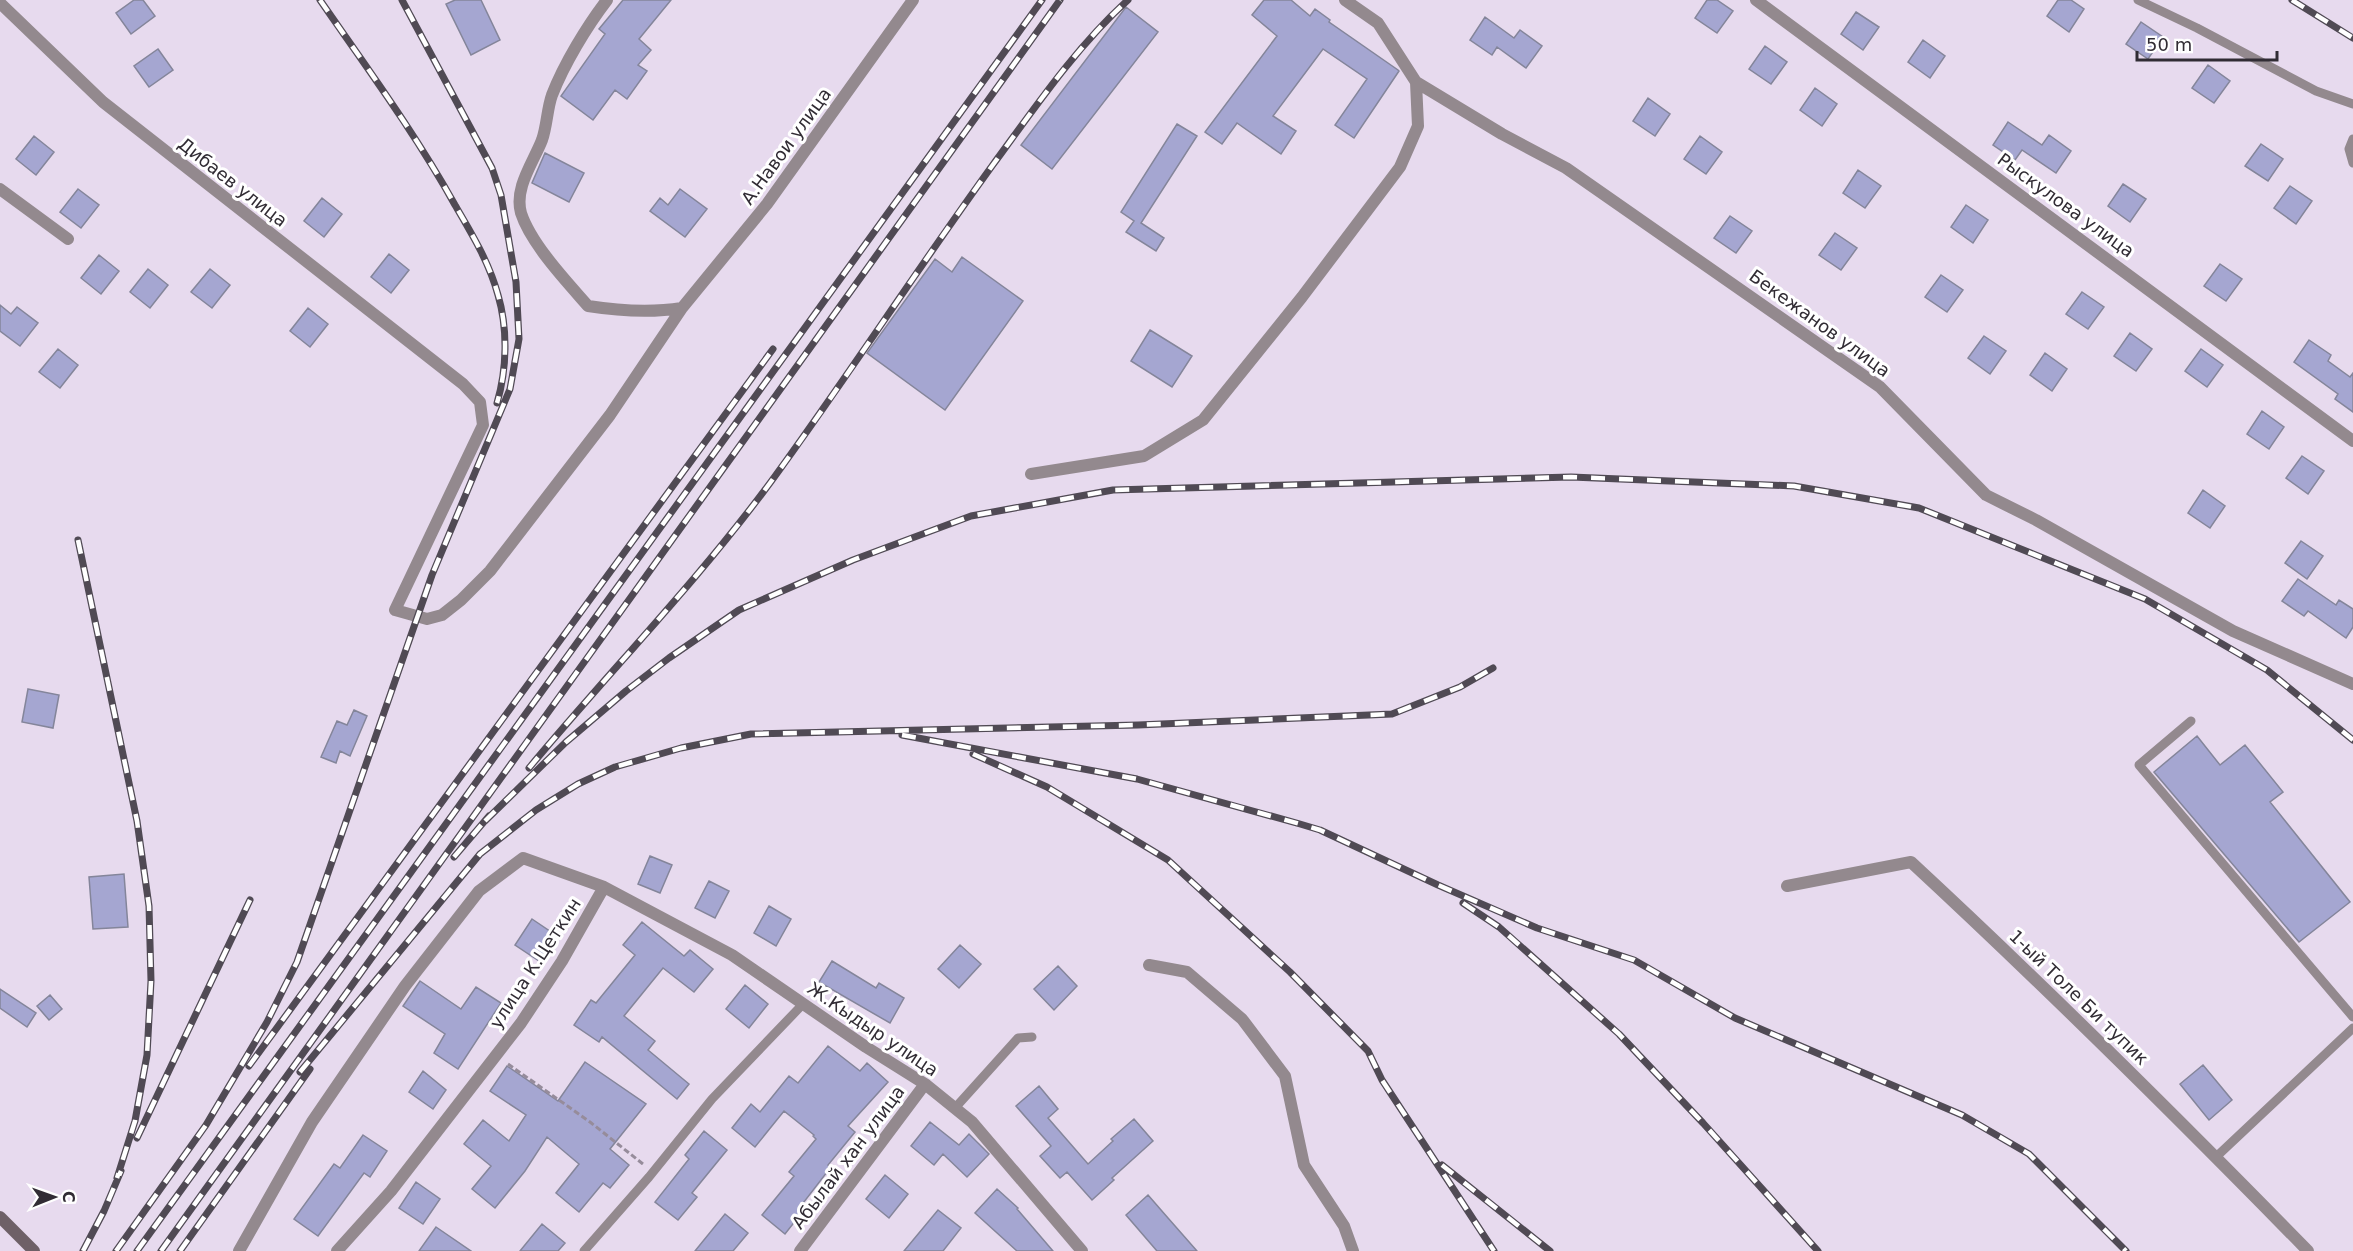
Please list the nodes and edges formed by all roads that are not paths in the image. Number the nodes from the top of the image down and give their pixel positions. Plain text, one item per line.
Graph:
1 (608, 0) edge
2 (913, 0) edge
3 (1345, 0) edge
4 (1756, 0) edge
5 (2138, 0) edge
6 (0, 3) edge
7 (1416, 82) junction
8 (2353, 104) edge
9 (2353, 139) edge
10 (2353, 163) edge
11 (0, 189) edge
12 (68, 239) dead end
13 (682, 308) junction
14 (455, 378) joint
15 (2353, 441) edge
16 (1031, 474) dead end
17 (2353, 684) edge
18 (2191, 721) dead end
19 (1787, 886) dead end
20 (604, 887) junction
21 (1149, 965) dead end
22 (803, 1004) junction
23 (2353, 1017) edge
24 (2353, 1028) edge
25 (1032, 1037) dead end
26 (926, 1084) junction
27 (955, 1108) junction
28 (2216, 1157) junction
29 (0, 1217) edge
30 (32, 1249) edge
31 (238, 1251) edge
32 (337, 1251) edge
33 (584, 1251) edge
34 (800, 1251) edge
35 (1082, 1251) edge
36 (1353, 1251) edge
37 (2308, 1251) edge

1 - 13 street
2 - 13 street, А.Навои улица
3 - 7 street, Бекежанов улица
4 - 15 street, Рыскулова улица
5 - 8 lane
6 - 14 street, Дибаев улица
7 - 16 street
7 - 17 street, Бекежанов улица
9 - 10 lane
11 - 12 street
13 - 14 street, А.Навои улица
18 - 23 lane
19 - 28 street, 1-ый Толе Би тупик
20 - 22 street, Ж.Кыдыр улица
20 - 31 street, улица К.Цеткин
20 - 32 street, улица К.Цеткин
21 - 36 street
22 - 26 street, Ж.Кыдыр улица
22 - 33 lane
24 - 28 lane
25 - 27 lane
26 - 27 street, Ж.Кыдыр улица
26 - 34 street, Абылай хан улица
27 - 35 street, Ж.Кыдыр улица
28 - 37 street, 1-ый Толе Би тупик
29 - 30 main road

